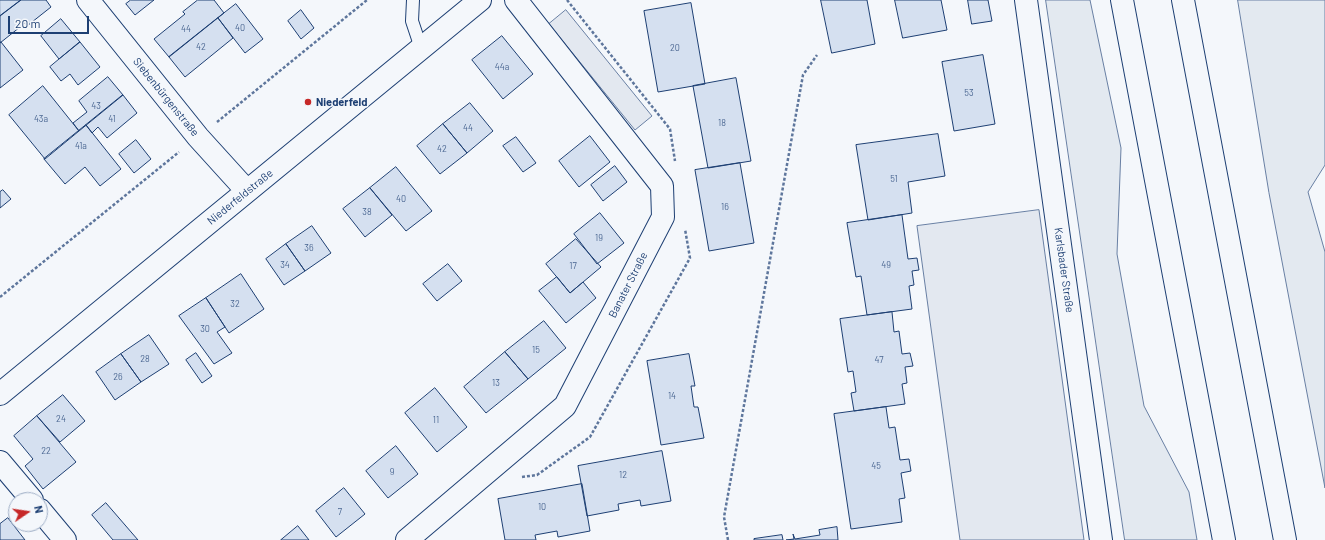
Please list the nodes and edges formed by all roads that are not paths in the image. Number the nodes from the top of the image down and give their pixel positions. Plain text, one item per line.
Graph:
1 (88, 0) edge
2 (413, 0) edge
3 (480, 0) edge
4 (516, 0) edge
5 (1026, 0) edge
6 (1122, 0) edge
7 (1183, 0) edge
8 (421, 48) junction
9 (247, 191) junction
10 (0, 394) edge
11 (0, 462) edge
12 (25, 492) edge
13 (48, 520) edge
14 (65, 540) edge
15 (407, 540) edge
16 (1101, 540) edge
17 (1224, 540) edge
18 (1285, 540) edge

1 - 9 main road, Siebenbürgenstraße
2 - 8 lane
3 - 8 main road, Niederfeldstraße
4 - 15 main road, Banater Straße
5 - 16 main road, Karlsbader Straße
6 - 17 main road
7 - 18 main road
8 - 9 main road, Niederfeldstraße
9 - 10 main road, Niederfeldstraße
11 - 12 main road
13 - 14 main road

